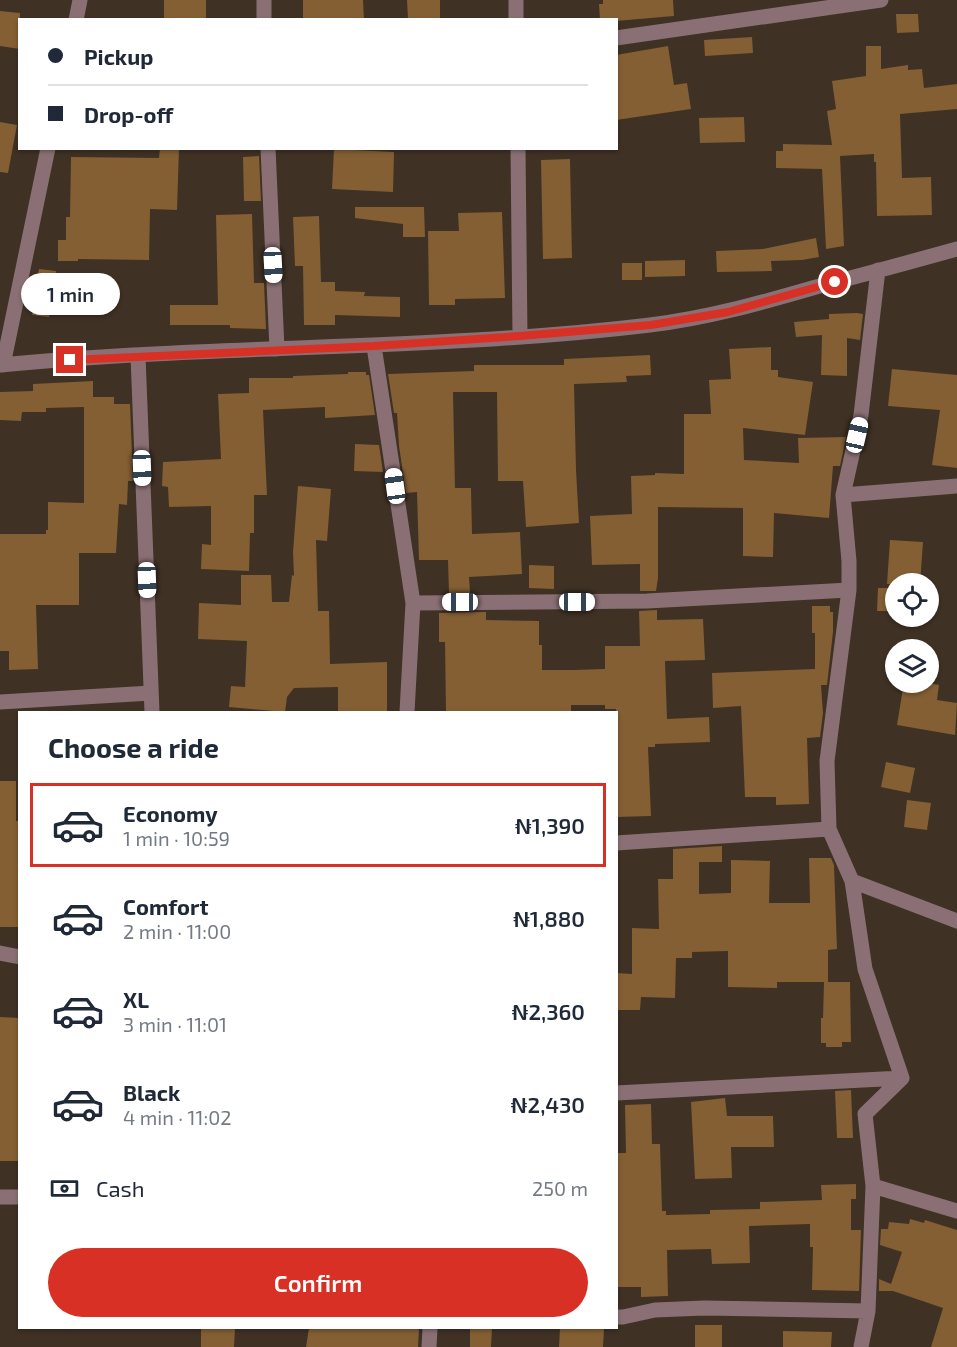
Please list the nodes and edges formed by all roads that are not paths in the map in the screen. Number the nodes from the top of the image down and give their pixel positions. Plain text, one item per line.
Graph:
1 (80, 0) edge
2 (264, 0) edge
3 (516, 0) edge
4 (881, 0) edge
5 (76, 18) edge
6 (264, 18) edge
7 (516, 18) edge
8 (618, 38) edge
9 (48, 150) edge
10 (268, 150) edge
11 (518, 150) edge
12 (957, 249) edge
13 (878, 270) junction
14 (520, 336) junction
15 (374, 346) junction
16 (277, 349) junction
17 (138, 356) junction
18 (1, 365) edge
19 (957, 486) edge
20 (843, 495) junction
21 (849, 590) junction
22 (413, 603) junction
23 (151, 693) junction
24 (0, 702) edge
25 (153, 711) edge
26 (407, 711) edge
27 (829, 829) junction
28 (618, 843) edge
29 (852, 881) junction
30 (957, 921) edge
31 (0, 952) edge
32 (18, 956) edge
33 (902, 1078) junction
34 (618, 1093) edge
35 (873, 1186) junction
36 (0, 1197) edge
37 (18, 1197) edge
38 (957, 1211) edge
39 (868, 1311) junction
40 (618, 1317) edge
41 (430, 1329) edge
42 (429, 1347) edge
43 (861, 1347) edge

1 - 5 street
2 - 6 street
3 - 7 street
4 - 8 street
9 - 18 street
10 - 16 street
11 - 14 street
12 - 13 street
13 - 14 street
13 - 20 street
14 - 15 street
15 - 16 street
15 - 22 street
16 - 17 street
17 - 18 street
17 - 23 street
19 - 20 street
20 - 21 street
21 - 22 street
21 - 27 street
22 - 26 street
23 - 24 street
23 - 25 street
27 - 28 street
27 - 29 street
29 - 30 street
29 - 33 street
31 - 32 street
33 - 34 street
33 - 35 street
35 - 38 street
35 - 39 street
36 - 37 street
39 - 40 street
39 - 43 street
41 - 42 street

